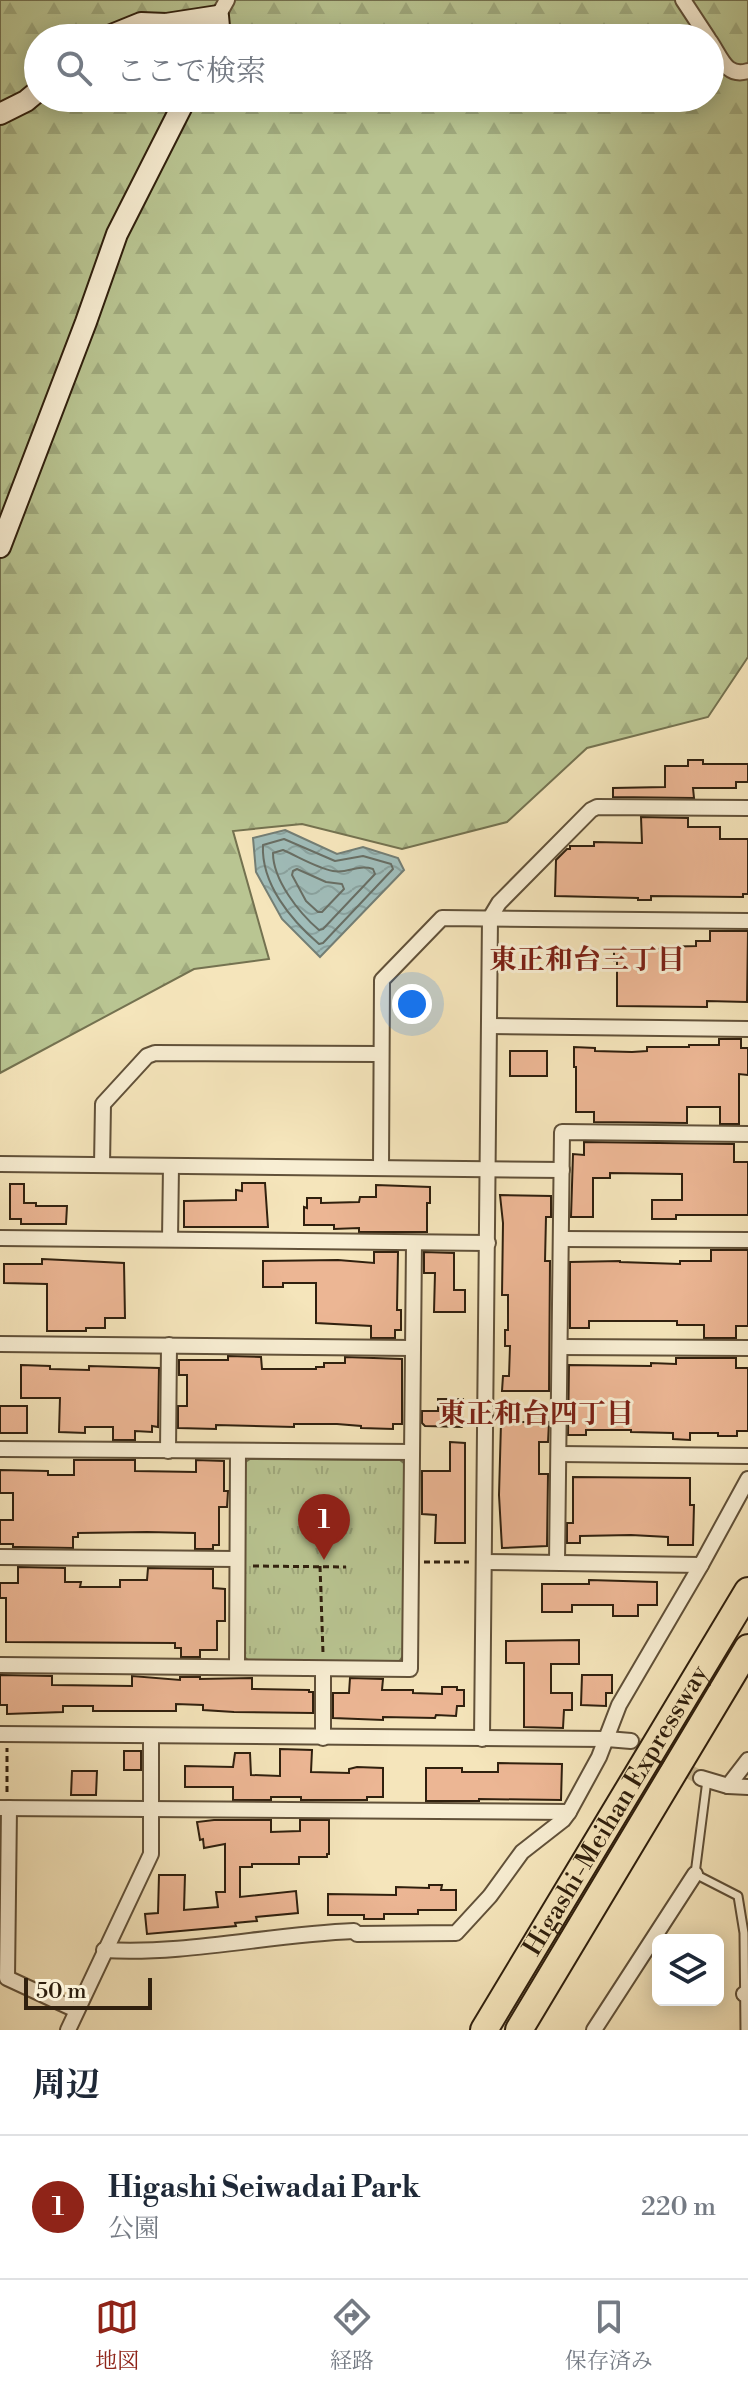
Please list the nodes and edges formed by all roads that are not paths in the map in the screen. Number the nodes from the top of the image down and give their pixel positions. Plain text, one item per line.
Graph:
1 (683, 0) edge
2 (222, 8) edge
3 (139, 24) edge
4 (166, 24) edge
5 (166, 24) edge
6 (699, 24) edge
7 (724, 62) edge
8 (748, 71) edge
9 (24, 102) edge
10 (179, 112) edge
11 (0, 114) edge
12 (0, 547) edge
13 (748, 808) edge
14 (490, 918) junction
15 (748, 921) edge
16 (490, 1026) junction
17 (748, 1029) edge
18 (380, 1054) junction
19 (748, 1134) edge
20 (0, 1164) edge
21 (102, 1165) junction
22 (171, 1166) junction
23 (381, 1168) junction
24 (488, 1169) junction
25 (562, 1170) junction
26 (0, 1238) edge
27 (170, 1239) junction
28 (562, 1239) junction
29 (748, 1240) edge
30 (414, 1243) junction
31 (488, 1243) junction
32 (0, 1344) edge
33 (169, 1345) junction
34 (560, 1347) junction
35 (413, 1348) junction
36 (748, 1348) edge
37 (0, 1449) edge
38 (168, 1451) junction
39 (238, 1451) junction
40 (412, 1452) junction
41 (560, 1454) junction
42 (748, 1456) edge
43 (748, 1479) edge
44 (0, 1557) edge
45 (242, 1562) junction
46 (484, 1562) junction
47 (557, 1562) junction
48 (701, 1565) junction
49 (748, 1591) edge
50 (748, 1648) edge
51 (0, 1665) edge
52 (237, 1666) junction
53 (323, 1669) junction
54 (151, 1736) junction
55 (323, 1738) junction
56 (482, 1739) junction
57 (607, 1739) junction
58 (4, 1740) edge
59 (631, 1741) tunnel mouth
60 (748, 1760) edge
61 (704, 1779) joint
62 (728, 1786) junction
63 (748, 1787) edge
64 (5, 1808) edge
65 (151, 1809) junction
66 (569, 1812) junction
67 (695, 1874) junction
68 (104, 1950) junction
69 (746, 1995) edge
70 (76, 2010) junction
71 (68, 2030) edge
72 (484, 2030) edge
73 (519, 2030) edge
74 (594, 2030) edge
75 (745, 2030) edge

1 - 6 street
2 - 5 street
3 - 4 street
7 - 8 street
9 - 11 street
10 - 12 street
13 - 14 street
14 - 15 street
14 - 16 street
14 - 18 street
16 - 17 street
16 - 24 street
18 - 21 street
18 - 23 street
19 - 25 street
20 - 21 street
21 - 22 street
22 - 23 street
22 - 27 street
23 - 24 street
24 - 25 street
24 - 31 street
25 - 28 street
26 - 27 street
27 - 30 street
28 - 29 street
28 - 34 street
30 - 31 street
30 - 35 street
31 - 46 street
32 - 33 street
33 - 35 street
33 - 38 street
34 - 36 street
34 - 41 street
35 - 40 street
37 - 38 street
38 - 39 street
39 - 40 street
39 - 45 street
40 - 53 street
41 - 42 street
41 - 47 street
43 - 48 street
44 - 45 street
45 - 52 street
46 - 47 street
46 - 56 street
47 - 48 street
48 - 57 street
49 - 72 highway, Higashi-Meihan Expressway
50 - 73 highway, Higashi-Meihan Expressway
51 - 52 street
52 - 53 street
53 - 55 street
54 - 55 street
54 - 58 street
54 - 65 street
55 - 56 street
56 - 57 street
57 - 59 street
57 - 66 street
60 - 62 street
61 - 62 street
61 - 67 lane
62 - 63 street
64 - 65 street
64 - 70 street
65 - 66 street
65 - 68 street
66 - 68 street
67 - 69 lane
67 - 74 street
68 - 70 street
69 - 75 lane
70 - 71 street

